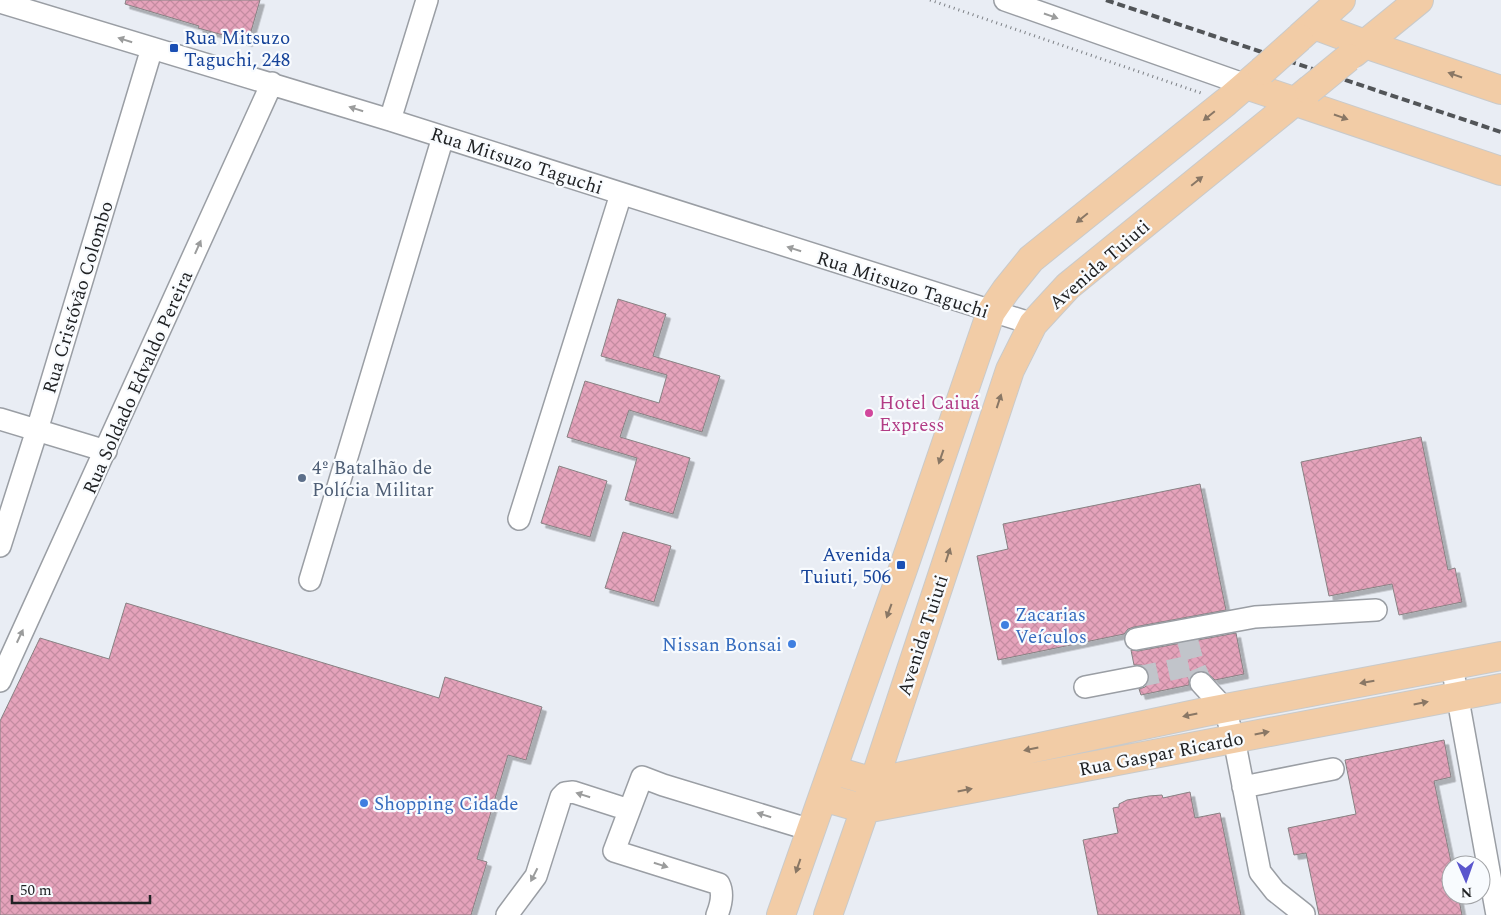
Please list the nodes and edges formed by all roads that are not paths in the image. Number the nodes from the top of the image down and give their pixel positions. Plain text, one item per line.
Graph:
1 (427, 0) edge
2 (1005, 0) edge
3 (1341, 0) edge
4 (0, 2) edge
5 (1411, 2) edge
6 (1306, 32) junction
7 (152, 48) junction
8 (1356, 51) junction
9 (1254, 78) junction
10 (272, 83) junction
11 (1501, 90) edge
12 (1302, 96) junction
13 (390, 120) junction
14 (444, 137) junction
15 (1501, 171) edge
16 (1130, 180) junction
17 (621, 194) junction
18 (1163, 208) junction
19 (991, 312) junction
20 (1032, 324) junction
21 (0, 419) edge
22 (37, 430) junction
23 (106, 451) junction
24 (519, 519) dead end
25 (0, 546) edge
26 (310, 580) dead end
27 (1376, 610) dead end
28 (1136, 639) dead end
29 (1501, 656) edge
30 (1452, 666) junction
31 (1137, 677) tunnel mouth
32 (0, 681) edge
33 (1202, 683) tunnel mouth
34 (1085, 687) dead end
35 (1501, 688) edge
36 (1458, 697) junction
37 (1224, 708) junction
38 (1234, 739) junction
39 (1333, 769) dead end
40 (832, 770) junction
41 (874, 782) junction
42 (936, 783) junction
43 (1244, 787) junction
44 (823, 797) junction
45 (865, 809) junction
46 (629, 810) junction
47 (811, 830) junction
48 (1304, 914) edge
49 (507, 915) edge
50 (717, 915) edge
51 (781, 915) edge
52 (828, 915) edge
53 (1497, 915) edge

1 - 13 street
2 -> 9 street
3 - 6 main road, Avenida Tuiuti
7 -> 4 street, Rua Mitsuzo Taguchi
5 - 8 main road, Avenida Tuiuti
6 - 8 main road
6 - 9 main road, Avenida Tuiuti, bridge
7 - 10 street, Rua Mitsuzo Taguchi
7 - 22 street, Rua Cristóvão Colombo
11 -> 8 main road
8 - 12 main road, Avenida Tuiuti, bridge
9 - 12 main road
9 -> 16 main road, Avenida Tuiuti
13 -> 10 street, Rua Mitsuzo Taguchi
23 -> 10 street, Rua Soldado Edvaldo Pereira
12 -> 15 main road
18 -> 12 main road, Avenida Tuiuti
13 - 14 street, Rua Mitsuzo Taguchi
14 - 17 street, Rua Mitsuzo Taguchi
14 - 26 street
16 - 18 main road
16 -> 19 main road, Avenida Tuiuti
19 -> 17 street, Rua Mitsuzo Taguchi
17 - 24 street
18 - 20 main road, Avenida Tuiuti
19 - 20 street, Rua Mitsuzo Taguchi
19 -> 40 main road, Avenida Tuiuti
41 -> 20 main road, Avenida Tuiuti
21 - 22 street
22 - 23 street
22 - 25 street, Rua Cristóvão Colombo
32 -> 23 street, Rua Soldado Edvaldo Pereira
27 - 28 street
29 - 30 main road, Rua Gaspar Ricardo
30 - 36 street
30 -> 37 main road, Rua Gaspar Ricardo
31 - 34 street
33 - 37 street
35 - 36 main road, Rua Gaspar Ricardo
38 -> 36 main road, Rua Gaspar Ricardo
36 - 53 street
37 - 38 street
37 -> 42 main road, Rua Gaspar Ricardo
42 -> 38 main road, Rua Gaspar Ricardo
38 - 43 street
39 - 43 street
40 - 41 main road, Rua Gaspar Ricardo
40 - 44 main road, Avenida Tuiuti
41 - 42 main road, Rua Gaspar Ricardo
41 - 45 main road, Avenida Tuiuti
42 - 45 main road, Rua Gaspar Ricardo
43 - 48 street
44 - 45 main road, Rua Gaspar Ricardo
44 - 47 main road, Avenida Tuiuti
45 - 52 main road, Avenida Tuiuti
47 -> 46 street
46 -> 49 street
46 -> 50 street
47 -> 51 main road, Avenida Tuiuti

